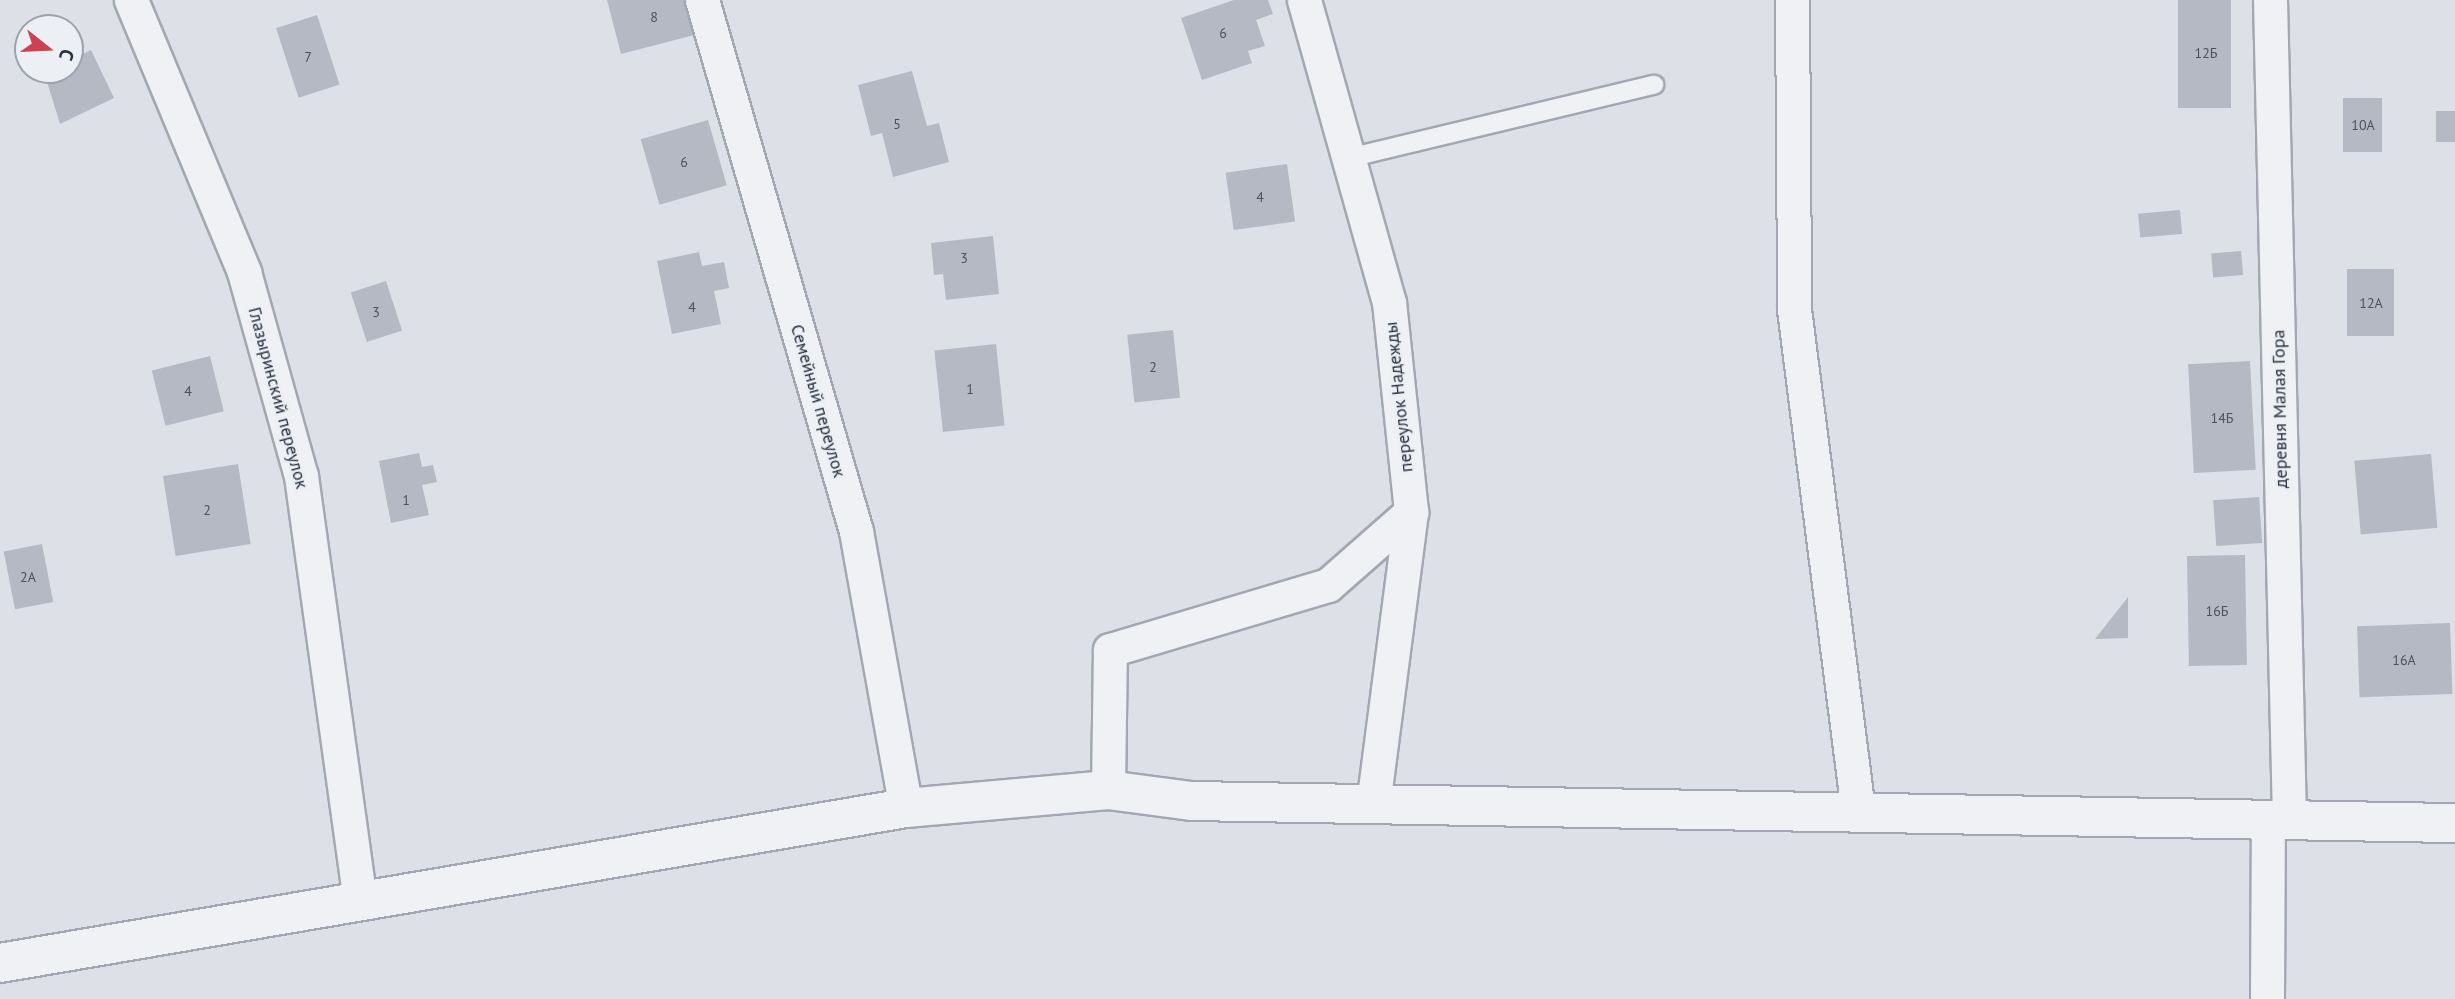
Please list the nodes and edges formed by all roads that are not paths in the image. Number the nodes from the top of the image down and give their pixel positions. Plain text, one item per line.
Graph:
1 (131, 0) edge
2 (702, 0) edge
3 (1304, 0) edge
4 (1792, 0) edge
5 (2270, 0) edge
6 (1654, 85) dead end
7 (1349, 158) junction
8 (1411, 512) junction
9 (1108, 790) junction
10 (1373, 804) junction
11 (906, 808) junction
12 (1858, 811) junction
13 (2279, 819) junction
14 (2455, 823) edge
15 (360, 901) junction
16 (0, 963) edge
17 (2267, 999) edge

1 - 15 street, Глазыринский переулок
2 - 11 street, Семейный переулок
3 - 7 street, переулок Надежды
4 - 12 street
5 - 13 street, деревня Малая Гора
6 - 7 lane
7 - 8 street, переулок Надежды
8 - 9 street
8 - 10 street, переулок Надежды
9 - 10 street
9 - 11 street
10 - 12 street
11 - 15 street
12 - 13 street
13 - 14 street
13 - 17 street, деревня Малая Гора
15 - 16 street

